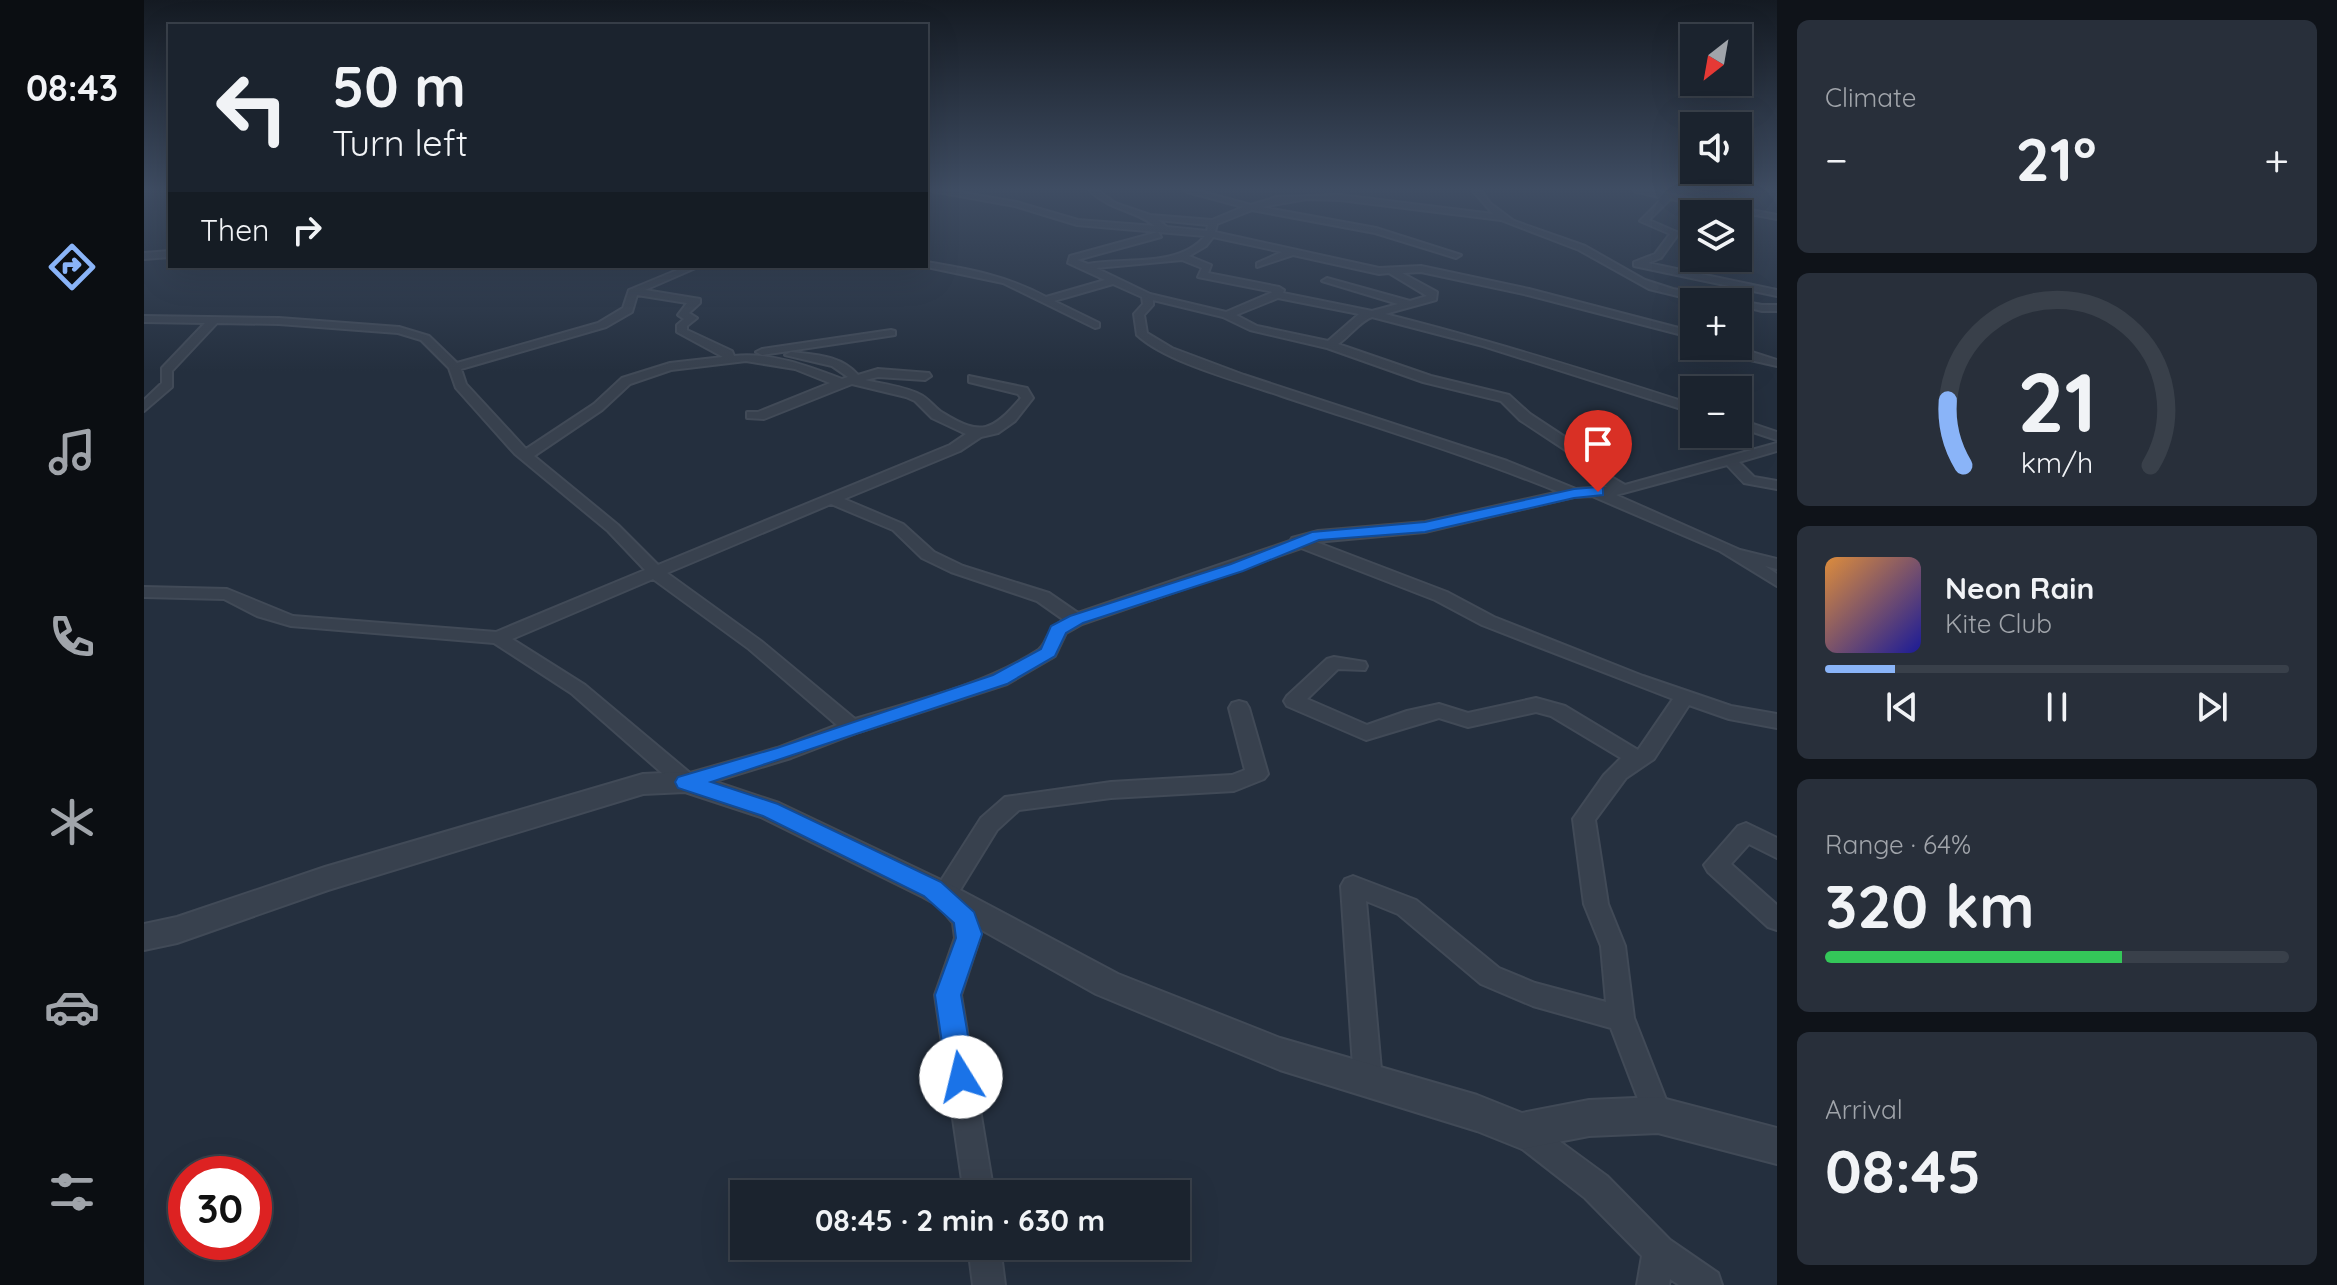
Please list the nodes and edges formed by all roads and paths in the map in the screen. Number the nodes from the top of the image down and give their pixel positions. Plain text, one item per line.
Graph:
1 (1099, 251) edge
2 (1193, 251) edge
3 (1286, 251) edge
4 (1443, 251) edge
5 (1465, 251) edge
6 (1587, 251) edge
7 (1662, 251) edge
8 (1291, 252) junction
9 (168, 254) edge
10 (1456, 255) junction
11 (144, 256) edge
12 (1183, 257) junction
13 (1637, 264) junction
14 (928, 265) edge
15 (1260, 265) dead end
16 (1091, 266) junction
17 (1615, 266) junction
18 (690, 268) edge
19 (1421, 269) junction
20 (1392, 271) junction
21 (1113, 281) junction
22 (1327, 281) dead end
23 (633, 292) junction
24 (1680, 293) edge
25 (1777, 293) edge
26 (1277, 295) junction
27 (1147, 296) junction
28 (1047, 300) junction
29 (1410, 304) junction
30 (1752, 306) edge
31 (1777, 308) edge
32 (1376, 314) junction
33 (1227, 315) junction
34 (144, 319) edge
35 (214, 320) junction
36 (1095, 325) dead end
37 (1680, 331) edge
38 (891, 333) dead end
39 (1330, 345) junction
40 (762, 352) junction
41 (1752, 357) edge
42 (746, 358) junction
43 (729, 360) junction
44 (1777, 363) edge
45 (455, 367) junction
46 (925, 376) dead end
47 (973, 379) dead end
48 (856, 381) junction
49 (841, 383) junction
50 (1680, 404) edge
51 (144, 407) edge
52 (752, 415) dead end
53 (1752, 428) edge
54 (976, 434) junction
55 (1777, 436) edge
56 (1777, 447) edge
57 (526, 455) junction
58 (1731, 461) junction
59 (1777, 485) edge
60 (1623, 490) junction
61 (1574, 493) junction
62 (831, 499) junction
63 (1298, 541) junction
64 (1733, 555) junction
65 (1777, 564) edge
66 (655, 572) junction
67 (1777, 581) edge
68 (144, 592) edge
69 (1076, 620) junction
70 (498, 638) junction
71 (1358, 666) dead end
72 (1684, 697) junction
73 (1239, 708) dead end
74 (1777, 721) edge
75 (852, 727) junction
76 (1636, 758) junction
77 (686, 782) junction
78 (1777, 849) edge
79 (943, 897) junction
80 (1777, 920) edge
81 (144, 937) edge
82 (1621, 1018) junction
83 (1368, 1081) junction
84 (1658, 1115) junction
85 (1522, 1131) junction
86 (1777, 1146) edge
87 (977, 1180) edge
88 (1659, 1251) junction
89 (986, 1260) edge
90 (989, 1285) edge
91 (1653, 1285) edge
92 (1706, 1285) edge

1 - 16 street
2 - 12 street
3 - 8 street
4 - 10 street
5 - 10 street
6 - 17 street
7 - 13 street
8 - 15 street
8 - 20 street
9 - 11 street
10 - 19 street
12 - 16 street
12 - 26 street
13 - 17 street
13 - 25 street
14 - 28 street
16 - 21 street
17 - 24 street
18 - 23 street
19 - 20 street
19 - 37 street
20 - 29 street
21 - 27 street
21 - 28 street
22 - 29 street
23 - 43 street
23 - 45 street
26 - 32 street
26 - 33 street
27 - 33 street
27 - 61 street
28 - 36 street
29 - 32 street
30 - 31 street
32 - 39 street
32 - 50 street
33 - 39 street
34 - 35 street
35 - 45 street
35 - 51 street
38 - 40 street
39 - 60 street
40 - 42 street
40 - 48 street
41 - 44 street
42 - 43 street
42 - 49 street
43 - 57 street
45 - 57 street
46 - 48 street
47 - 54 street
48 - 49 street
48 - 54 street
49 - 52 street
53 - 55 street
54 - 62 street
56 - 58 street
57 - 66 street
58 - 59 street
58 - 60 street
60 - 61 street
61 - 63 street
61 - 64 street
62 - 66 street
62 - 69 street
63 - 69 street
63 - 72 street
64 - 65 street
64 - 67 street
66 - 70 street
66 - 75 street
68 - 70 street
69 - 75 street
70 - 77 street
71 - 76 street
72 - 74 street
72 - 76 street
73 - 79 street
75 - 77 street
76 - 82 street
77 - 79 street
77 - 81 street
78 - 80 street
79 - 83 street
79 - 87 street
82 - 83 street
82 - 84 street
83 - 85 street
84 - 85 street
84 - 86 street
85 - 88 street
88 - 91 street
88 - 92 street
89 - 90 street

